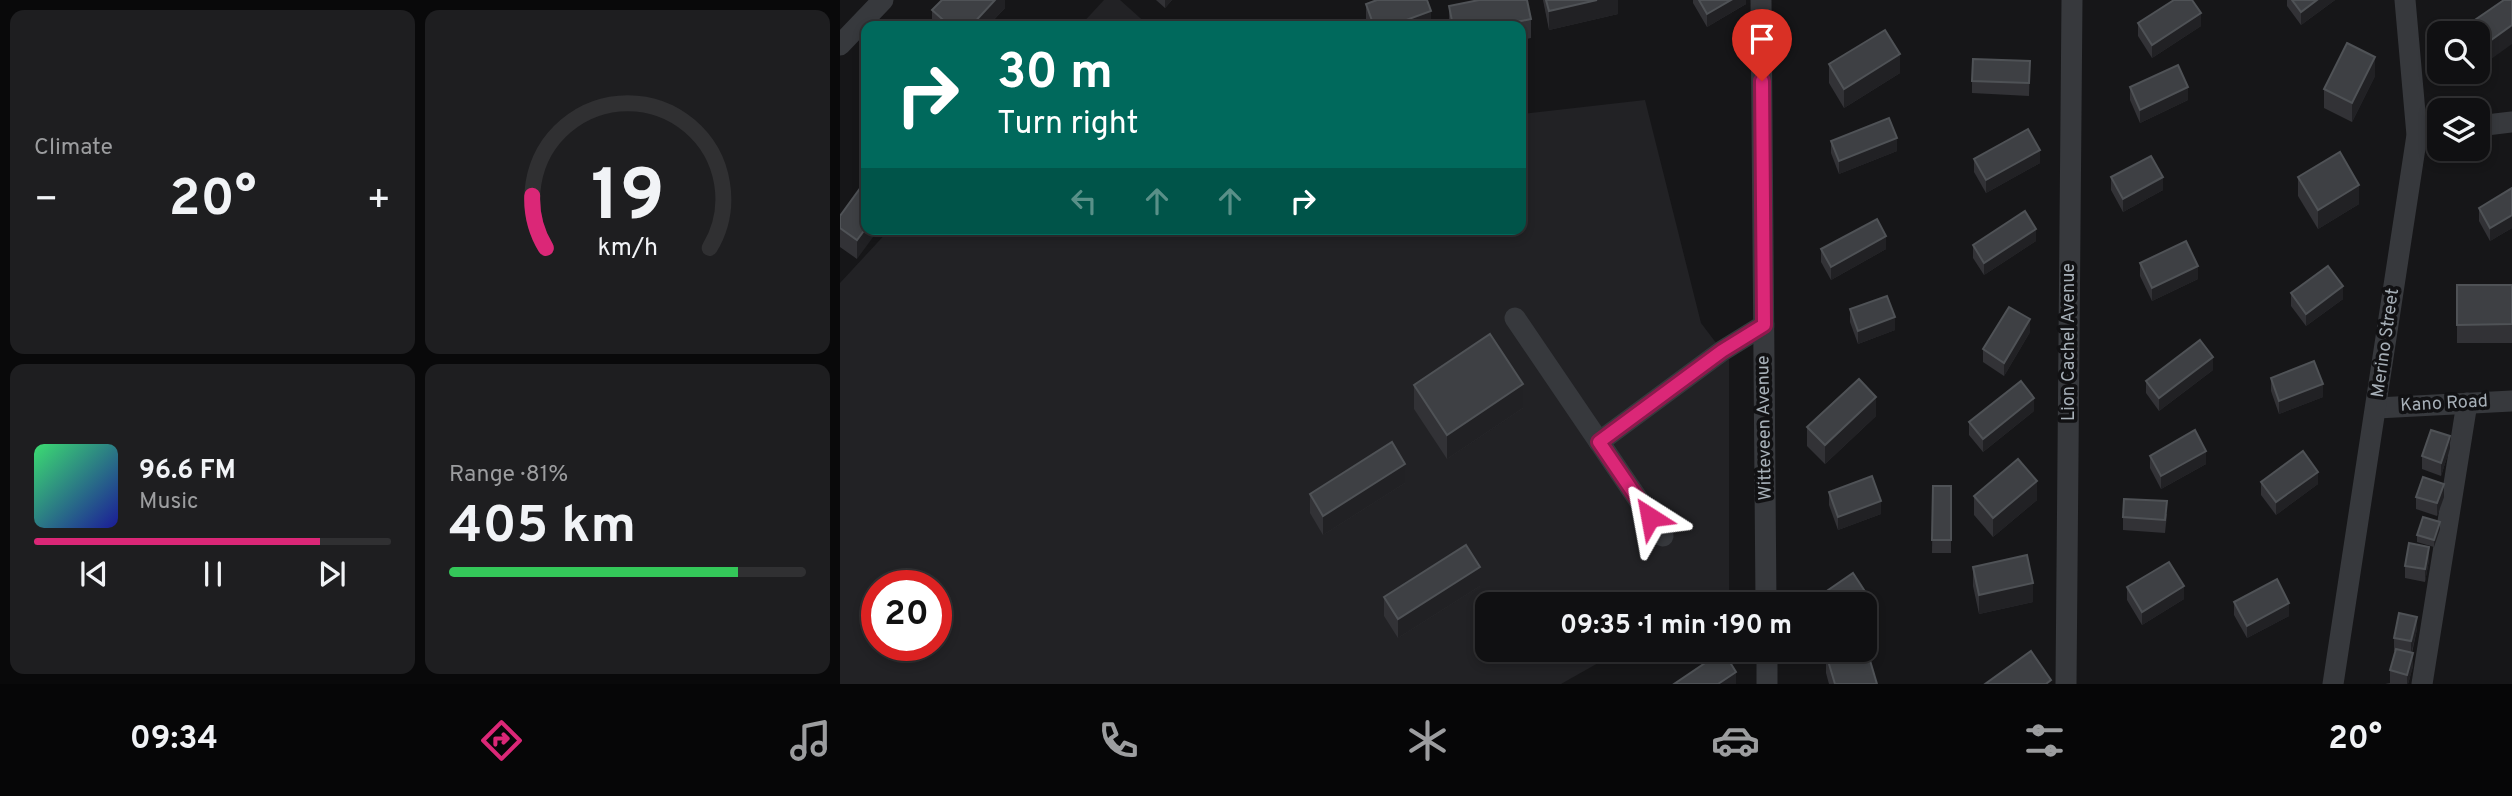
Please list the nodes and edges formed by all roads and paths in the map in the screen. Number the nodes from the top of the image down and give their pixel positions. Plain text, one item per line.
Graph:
1 (883, 0) edge
2 (1761, 0) edge
3 (2072, 0) edge
4 (2405, 0) edge
5 (862, 21) edge
6 (861, 23) edge
7 (840, 44) edge
8 (2512, 122) edge
9 (2490, 125) edge
10 (2427, 134) edge
11 (2417, 135) junction
12 (1515, 318) dead end
13 (1764, 325) junction
14 (2512, 401) edge
15 (2467, 403) junction
16 (2377, 408) junction
17 (1599, 442) junction
18 (1663, 536) dead end
19 (1766, 592) edge
20 (1767, 662) edge
21 (1767, 684) edge
22 (2066, 684) edge
23 (2333, 684) edge
24 (2422, 684) edge

1 - 5 street
2 - 13 street, Witteveen Avenue
3 - 22 street, Lion Cachel Avenue
4 - 11 street, Merino Street
6 - 7 street
8 - 9 street
10 - 11 street
11 - 16 street, Merino Street
12 - 17 street
13 - 17 street
13 - 19 street, Witteveen Avenue
14 - 15 street, Kano Road
15 - 16 street, Kano Road
15 - 24 street
16 - 23 street, Merino Street
17 - 18 street
20 - 21 street

